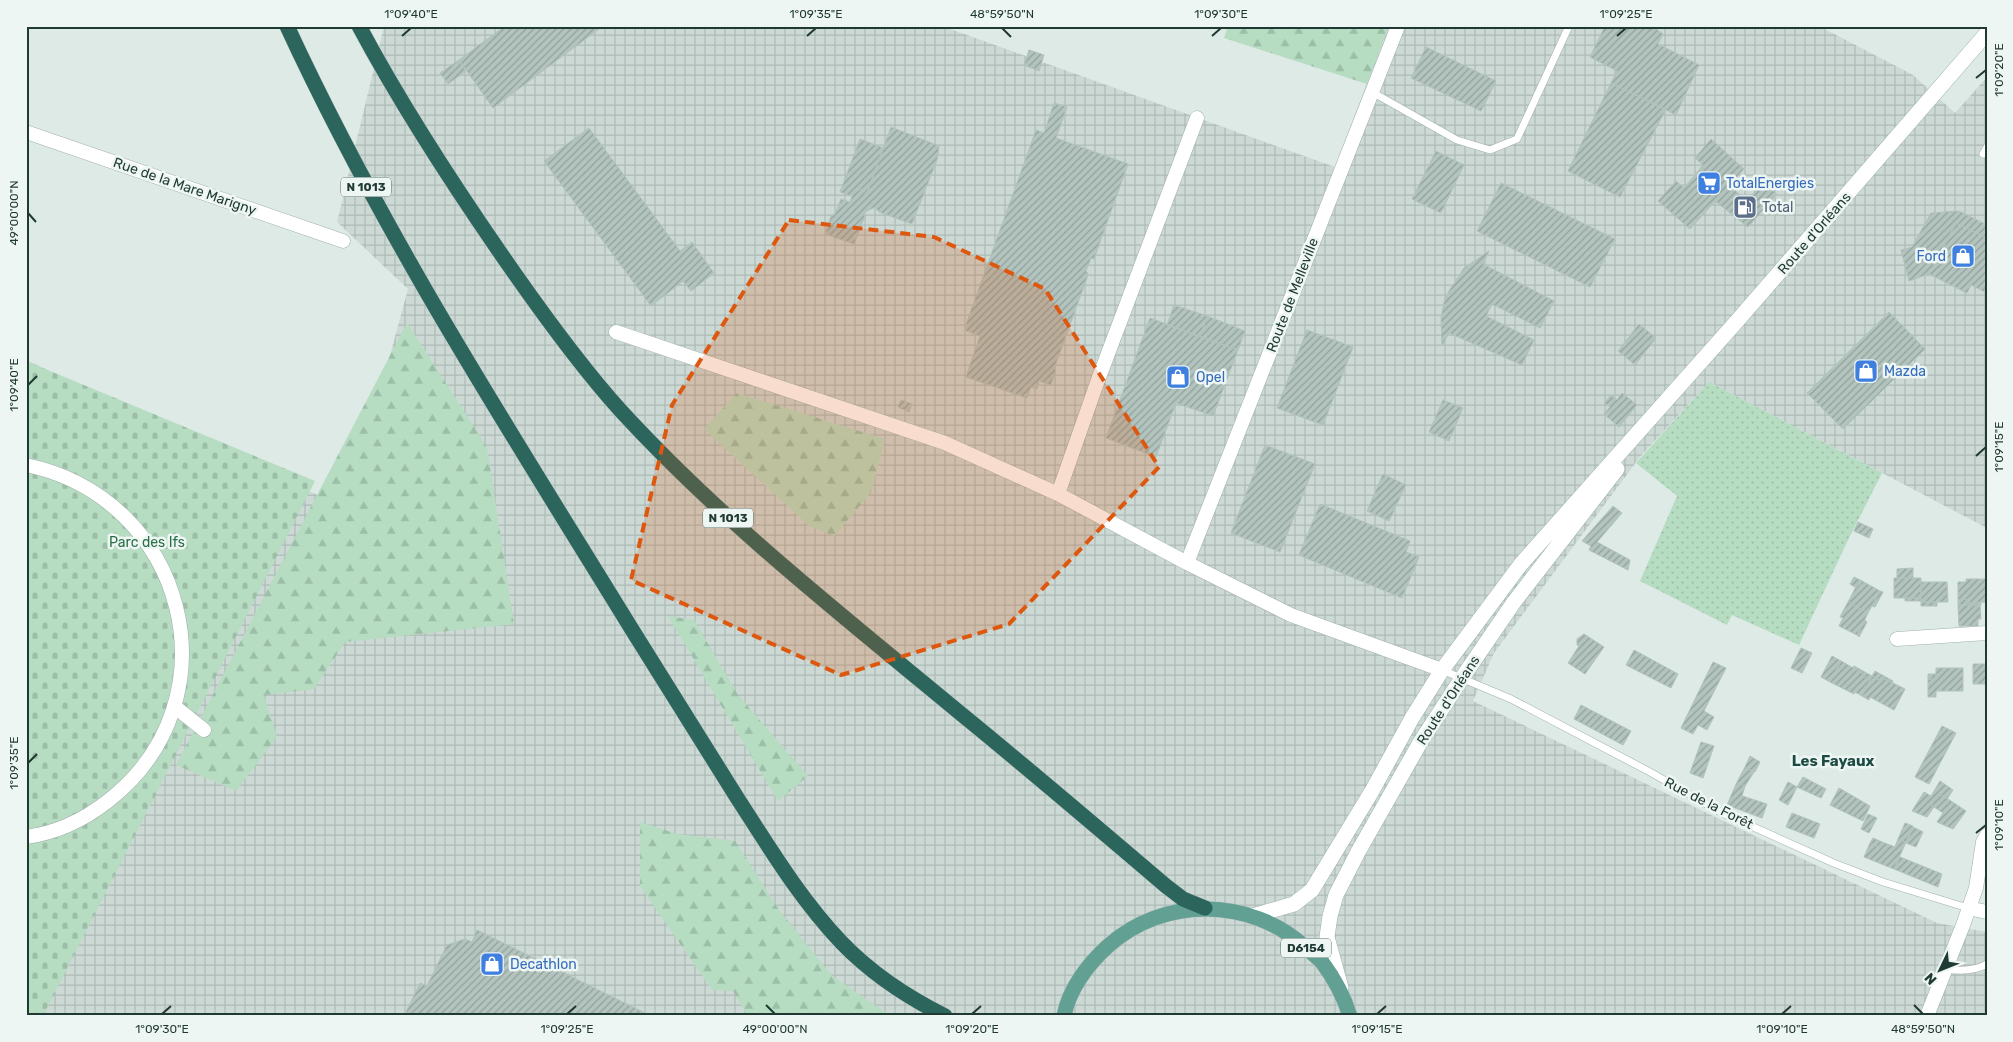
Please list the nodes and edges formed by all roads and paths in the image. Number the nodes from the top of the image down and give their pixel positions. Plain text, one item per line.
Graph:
1 (287, 26) edge
2 (359, 26) edge
3 (1398, 26) edge
4 (1569, 26) edge
5 (1986, 35) edge
6 (1372, 92) junction
7 (1197, 118) dead end
8 (26, 132) edge
9 (343, 241) dead end
10 (616, 332) dead end
11 (1640, 432) junction
12 (26, 465) edge
13 (1058, 494) junction
14 (1187, 564) junction
15 (1987, 634) edge
16 (1897, 639) dead end
17 (1442, 670) junction
18 (1462, 678) junction
19 (174, 706) junction
20 (204, 730) dead end
21 (1987, 836) edge
22 (26, 837) edge
23 (1205, 908) junction
24 (1968, 908) junction
25 (1987, 912) edge
26 (1254, 916) junction
27 (1987, 964) edge
28 (1946, 969) junction
29 (1344, 997) junction
30 (945, 1016) edge
31 (1064, 1016) edge
32 (1350, 1016) edge
33 (1927, 1016) edge

1 - 30 highway, N 1013
2 - 23 highway, N 1013
3 - 6 street, Route de Melleville
4 - 6 lane
5 - 11 main road, Route d'Orléans / D6154
6 - 14 street, Route de Melleville
7 - 13 street
8 - 9 street, Rue de la Mare Marigny
10 - 13 street
11 - 17 main road, Route d'Orléans / D6154
11 - 18 main road, Route d'Orléans / D6154
12 - 19 street
13 - 14 street
14 - 17 street
15 - 16 street
17 - 18 lane, Rue de la Forêt
17 - 26 main road, Route d'Orléans / D6154
18 - 24 lane, Rue de la Forêt
18 - 29 main road, Route d'Orléans / D6154
19 - 20 street
19 - 22 street
21 - 24 street
23 - 26 main road, D6154
23 - 31 main road
24 - 25 street, Rue de la Forêt
24 - 28 street
26 - 29 main road, D6154
27 - 28 lane
28 - 33 street
29 - 32 main road

